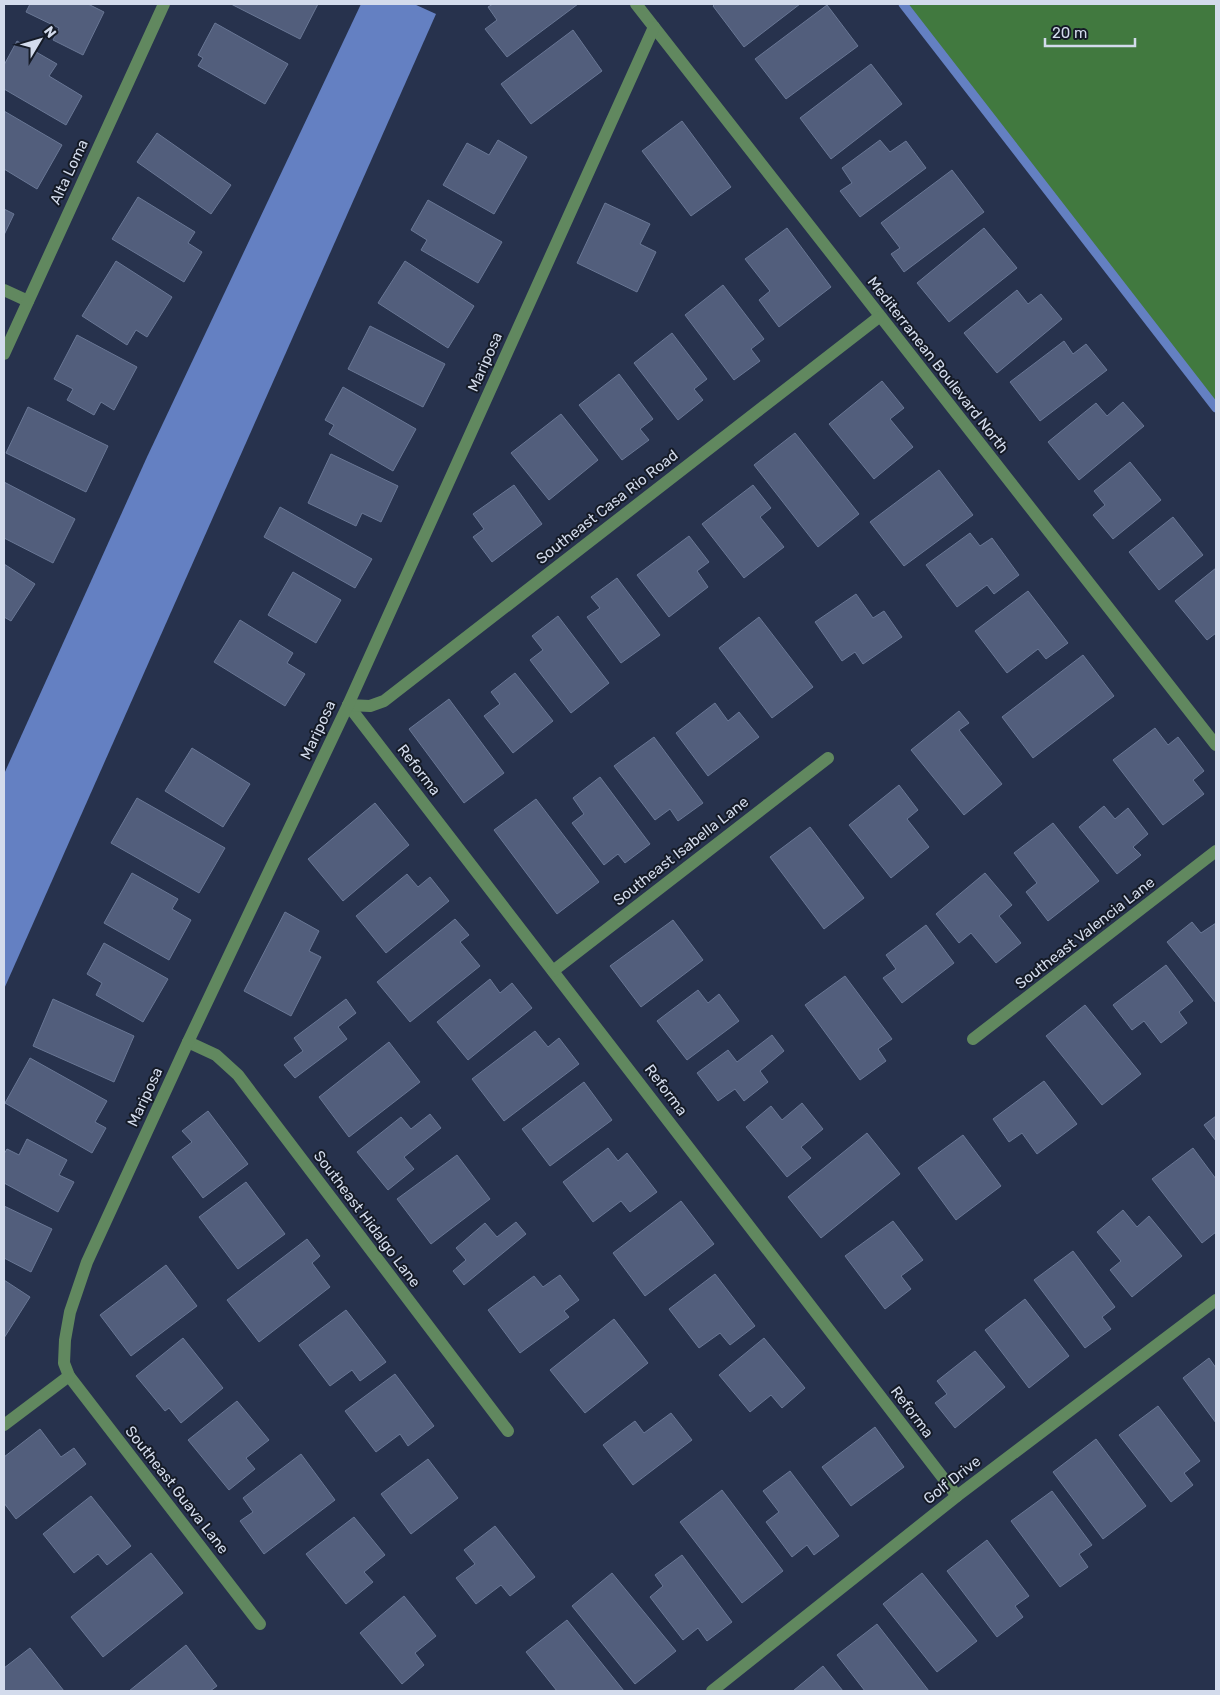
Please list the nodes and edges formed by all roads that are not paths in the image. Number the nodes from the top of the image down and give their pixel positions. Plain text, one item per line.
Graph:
1 (164, 4) edge
2 (636, 4) edge
3 (654, 27) junction
4 (4, 290) edge
5 (28, 301) junction
6 (879, 317) junction
7 (4, 354) edge
8 (348, 705) junction
9 (1216, 745) edge
10 (828, 758) dead end
11 (1216, 851) edge
12 (553, 970) junction
13 (973, 1039) dead end
14 (188, 1042) junction
15 (1216, 1300) edge
16 (69, 1376) junction
17 (4, 1425) edge
18 (508, 1431) dead end
19 (956, 1496) junction
20 (260, 1624) dead end
21 (712, 1691) edge

1 - 5 street, Alta Loma
2 - 3 street, Mediterranean Boulevard North
3 - 6 street, Mediterranean Boulevard North
3 - 8 street, Mariposa
4 - 5 street
5 - 7 street, Alta Loma
6 - 8 street, Southeast Casa Rio Road
6 - 9 street, Mediterranean Boulevard North
8 - 12 street, Reforma
8 - 14 street, Mariposa
10 - 12 street, Southeast Isabella Lane
11 - 13 street, Southeast Valencia Lane
12 - 19 street, Reforma
14 - 16 street, Mariposa
14 - 18 street, Southeast Hidalgo Lane
15 - 19 street, Golf Drive
16 - 17 street
16 - 20 street, Southeast Guava Lane
19 - 21 street, Golf Drive

